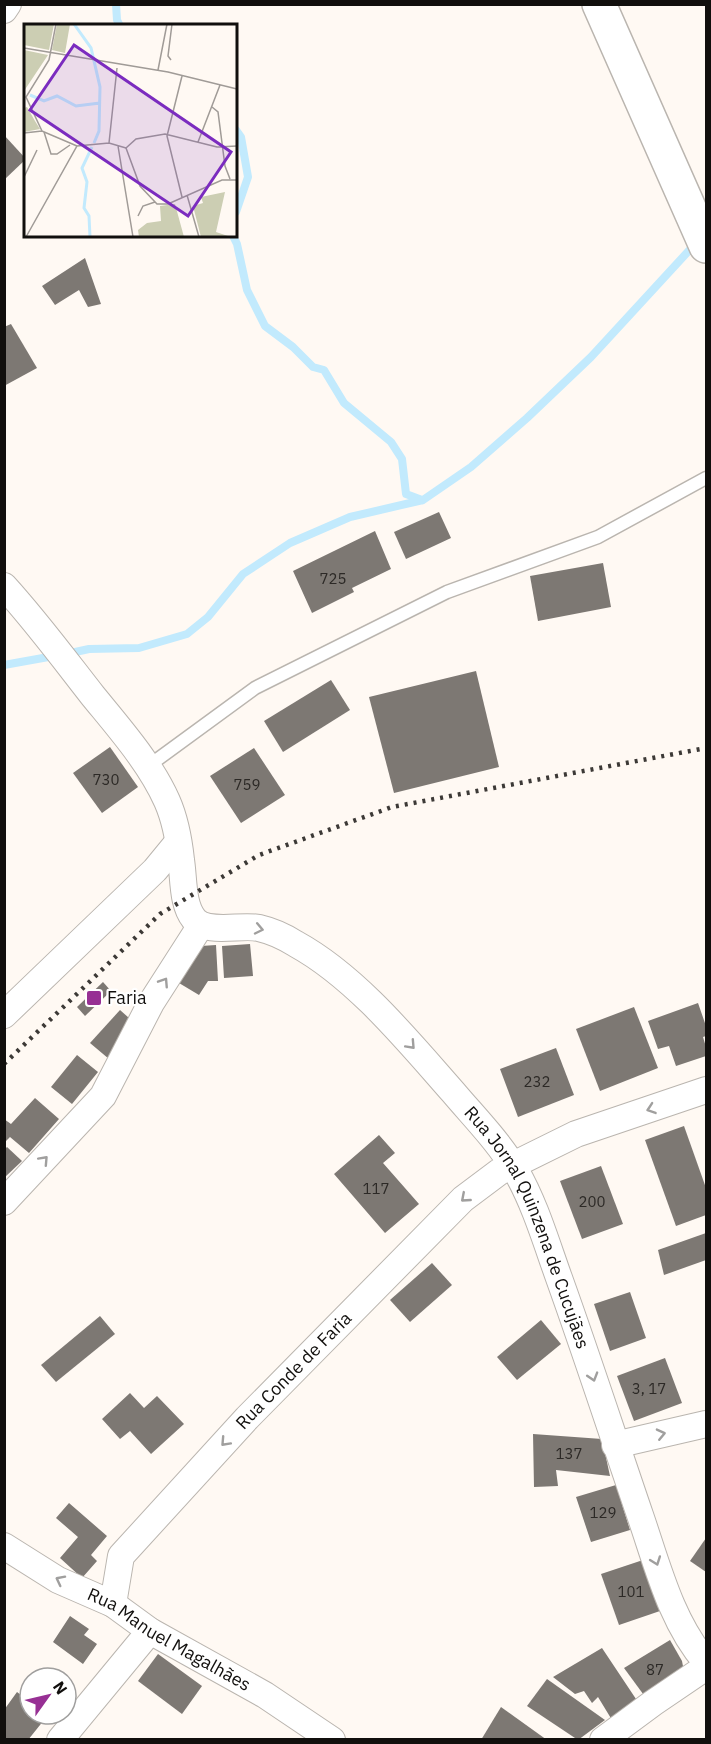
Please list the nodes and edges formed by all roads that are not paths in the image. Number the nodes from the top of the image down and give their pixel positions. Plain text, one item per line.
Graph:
1 (8, 4) edge
2 (599, 4) edge
3 (4, 10) edge
4 (706, 246) edge
5 (706, 478) edge
6 (4, 586) edge
7 (147, 767) junction
8 (178, 842) junction
9 (201, 925) junction
10 (4, 1016) edge
11 (706, 1090) edge
12 (512, 1165) junction
13 (4, 1202) edge
14 (706, 1424) edge
15 (615, 1445) junction
16 (4, 1546) edge
17 (114, 1604) junction
18 (150, 1631) junction
19 (706, 1662) edge
20 (706, 1667) edge
21 (60, 1740) edge
22 (332, 1740) edge
23 (603, 1740) edge

1 - 3 street
2 - 4 street
5 - 7 lane
6 - 7 street
7 - 8 street
8 - 9 street
8 - 10 street
9 -> 12 street, Rua Jornal Quinzena de Cucujães
13 -> 9 street
11 -> 12 street, Rua Conde de Faria
12 -> 15 street, Rua Jornal Quinzena de Cucujães
12 -> 17 street, Rua Conde de Faria
15 -> 14 street
15 -> 19 street, Rua Jornal Quinzena de Cucujães
17 -> 16 street, Rua Manuel Magalhães
17 - 18 street, Rua Manuel Magalhães
18 - 21 street
18 - 22 street, Rua Manuel Magalhães
20 - 23 street

